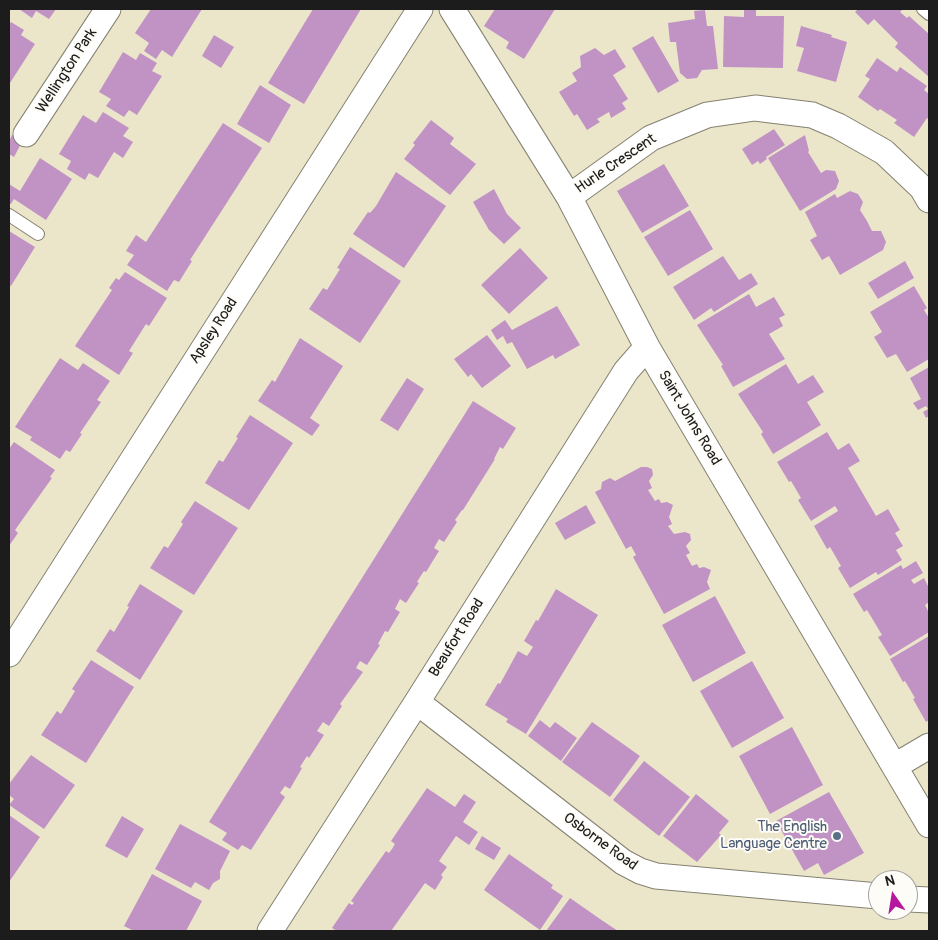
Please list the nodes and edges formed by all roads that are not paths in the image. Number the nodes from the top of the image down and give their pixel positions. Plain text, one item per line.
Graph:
1 (108, 9) edge
2 (420, 9) edge
3 (452, 9) edge
4 (923, 9) edge
5 (929, 14) edge
6 (26, 134) dead end
7 (569, 197) junction
8 (929, 200) edge
9 (9, 215) edge
10 (38, 234) dead end
11 (647, 347) junction
12 (9, 654) edge
13 (417, 702) junction
14 (929, 746) edge
15 (895, 766) junction
16 (929, 825) edge
17 (868, 895) edge
18 (276, 929) edge

1 - 6 street, Wellington Park
2 - 12 street, Apsley Road
3 - 7 street, Saint Johns Road
4 - 5 lane
7 - 8 street, Hurle Crescent
7 - 11 street, Saint Johns Road
9 - 10 lane
11 - 13 street, Beaufort Road
11 - 15 street, Saint Johns Road
13 - 17 street, Osborne Road
13 - 18 street, Beaufort Road
14 - 15 street
15 - 16 street, Saint Johns Road

